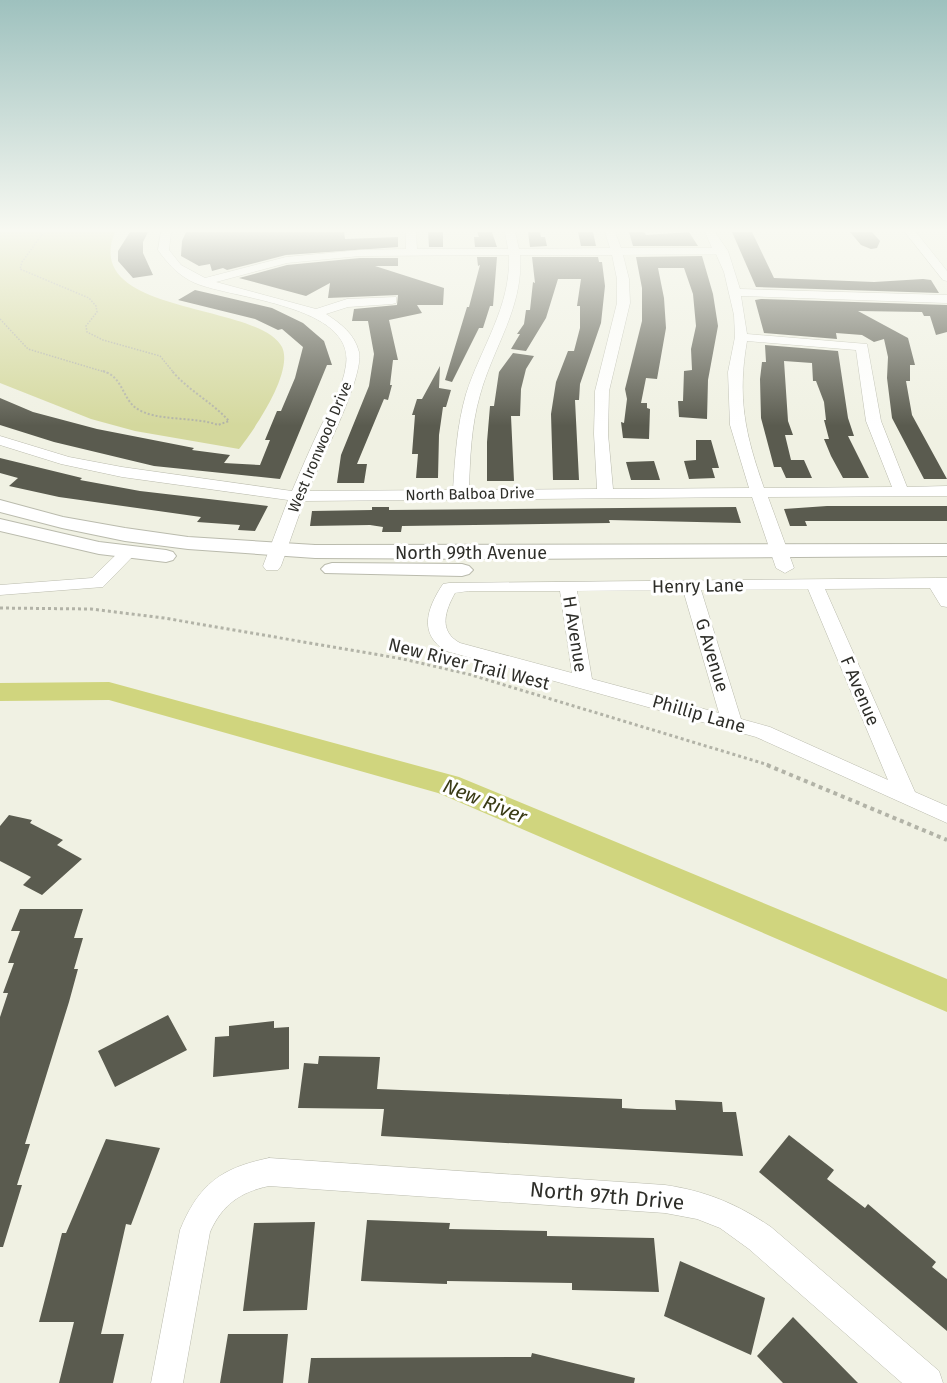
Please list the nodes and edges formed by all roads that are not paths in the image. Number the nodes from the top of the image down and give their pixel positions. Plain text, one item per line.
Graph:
1 (270, 297) edge
2 (512, 297) edge
3 (624, 297) edge
4 (737, 297) edge
5 (896, 297) edge
6 (947, 298) edge
7 (392, 300) dead end
8 (317, 313) junction
9 (741, 337) junction
10 (0, 440) edge
11 (605, 492) junction
12 (756, 492) junction
13 (902, 492) junction
14 (947, 492) edge
15 (461, 494) junction
16 (298, 496) junction
17 (0, 506) edge
18 (0, 525) edge
19 (947, 550) edge
20 (129, 552) junction
21 (274, 559) junction
22 (782, 560) junction
23 (943, 577) edge
24 (814, 585) junction
25 (691, 586) junction
26 (567, 587) junction
27 (0, 590) edge
28 (947, 602) edge
29 (441, 642) joint
30 (583, 681) junction
31 (732, 723) junction
32 (906, 796) junction
33 (947, 814) edge
34 (167, 1383) edge
35 (927, 1383) edge

1 - 8 street, West Ironwood Drive
2 - 15 street
3 - 11 street
4 - 9 street
5 - 6 street
7 - 8 street
8 - 16 street, West Ironwood Drive
9 - 12 street
9 - 13 street
10 - 16 street, North Balboa Drive
11 - 12 street, North Balboa Drive
11 - 15 street, North Balboa Drive
12 - 13 street, North Balboa Drive
12 - 22 street
13 - 14 street, North Balboa Drive
15 - 16 street, North Balboa Drive
16 - 21 street, West Ironwood Drive
17 - 21 main road, North 99th Avenue
18 - 20 main road, North 99th Avenue
19 - 22 main road, North 99th Avenue
20 - 21 main road, North 99th Avenue
20 - 27 street
21 - 22 main road, North 99th Avenue
22 - 23 main road, North 99th Avenue
23 - 24 street, Henry Lane
23 - 28 street
24 - 25 street, Henry Lane
24 - 32 street, F Avenue
25 - 26 street, Henry Lane
25 - 31 street, G Avenue
26 - 29 street, Henry Lane
26 - 30 street, H Avenue
29 - 30 street, Phillip Lane
30 - 31 street, Phillip Lane
31 - 32 street, Phillip Lane
32 - 33 street, Phillip Lane
34 - 35 street, North 97th Drive

